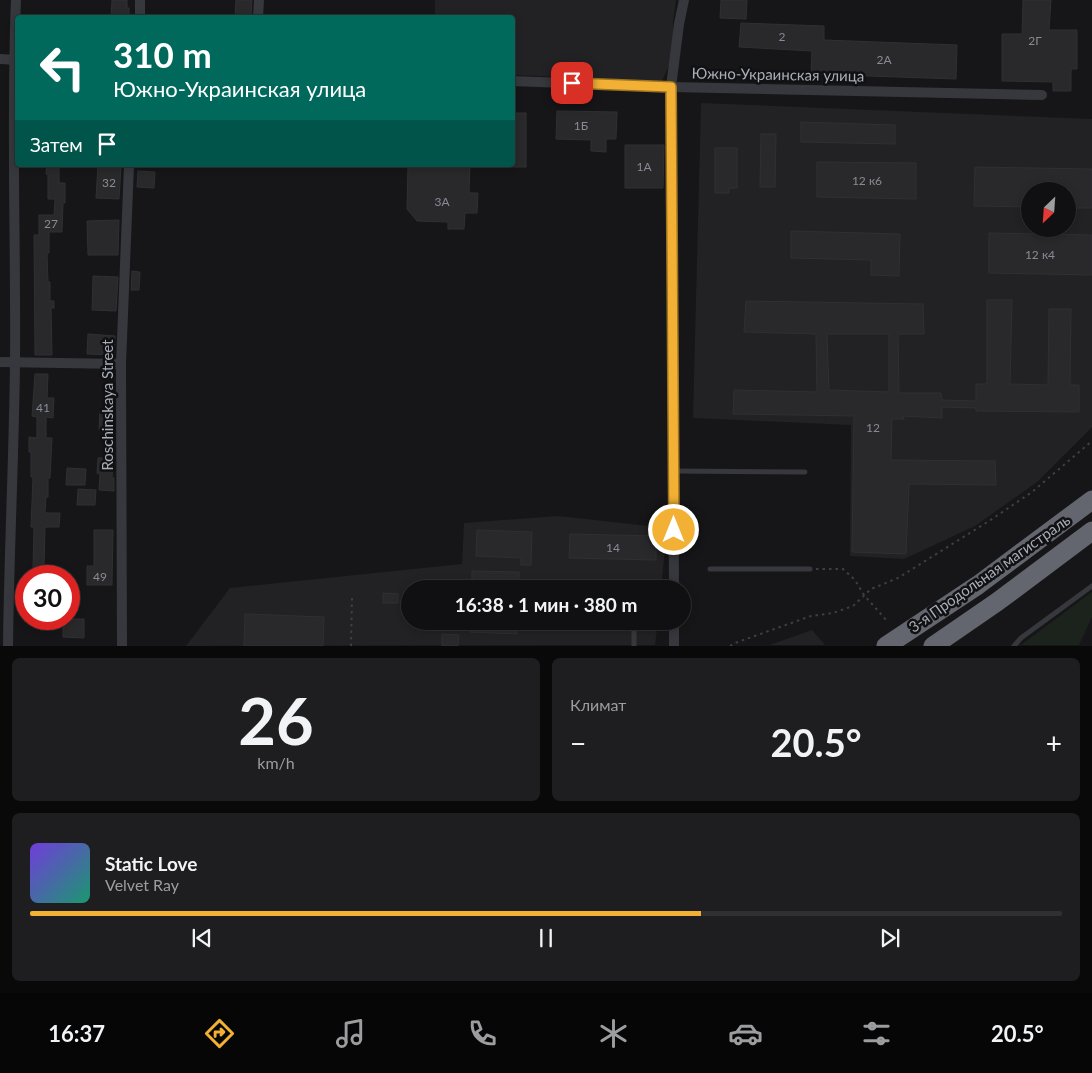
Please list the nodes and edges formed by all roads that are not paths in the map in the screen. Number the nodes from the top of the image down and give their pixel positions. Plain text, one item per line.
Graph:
1 (16, 0) edge
2 (140, 0) edge
3 (259, 0) edge
4 (684, 0) edge
5 (16, 15) edge
6 (140, 15) edge
7 (258, 15) edge
8 (0, 59) edge
9 (15, 60) edge
10 (515, 81) edge
11 (671, 87) junction
12 (1042, 95) dead end
13 (16, 167) edge
14 (129, 167) edge
15 (0, 362) edge
16 (15, 363) junction
17 (121, 364) junction
18 (673, 471) junction
19 (805, 472) dead end
20 (1092, 500) edge
21 (1092, 531) edge
22 (710, 569) dead end
23 (810, 569) road end
24 (674, 580) edge
25 (1092, 586) edge
26 (634, 630) edge
27 (674, 630) edge
28 (8, 646) edge
29 (122, 646) edge
30 (634, 646) edge
31 (674, 646) edge
32 (886, 646) edge
33 (934, 646) edge
34 (1014, 646) edge

1 - 5 street
2 - 6 street
3 - 7 street
4 - 11 street
8 - 9 street
10 - 11 street, Южно-Украинская улица
11 - 12 street, Южно-Украинская улица
11 - 18 street
13 - 16 street
14 - 17 street, Roschinskaya Street
15 - 16 street
16 - 17 street
16 - 28 street
17 - 29 street, Roschinskaya Street
18 - 19 lane
18 - 24 street
20 - 32 highway, 3-я Продольная магистраль
21 - 33 highway, 3-я Продольная магистраль
22 - 23 lane
25 - 34 lane
26 - 30 lane
27 - 31 street

